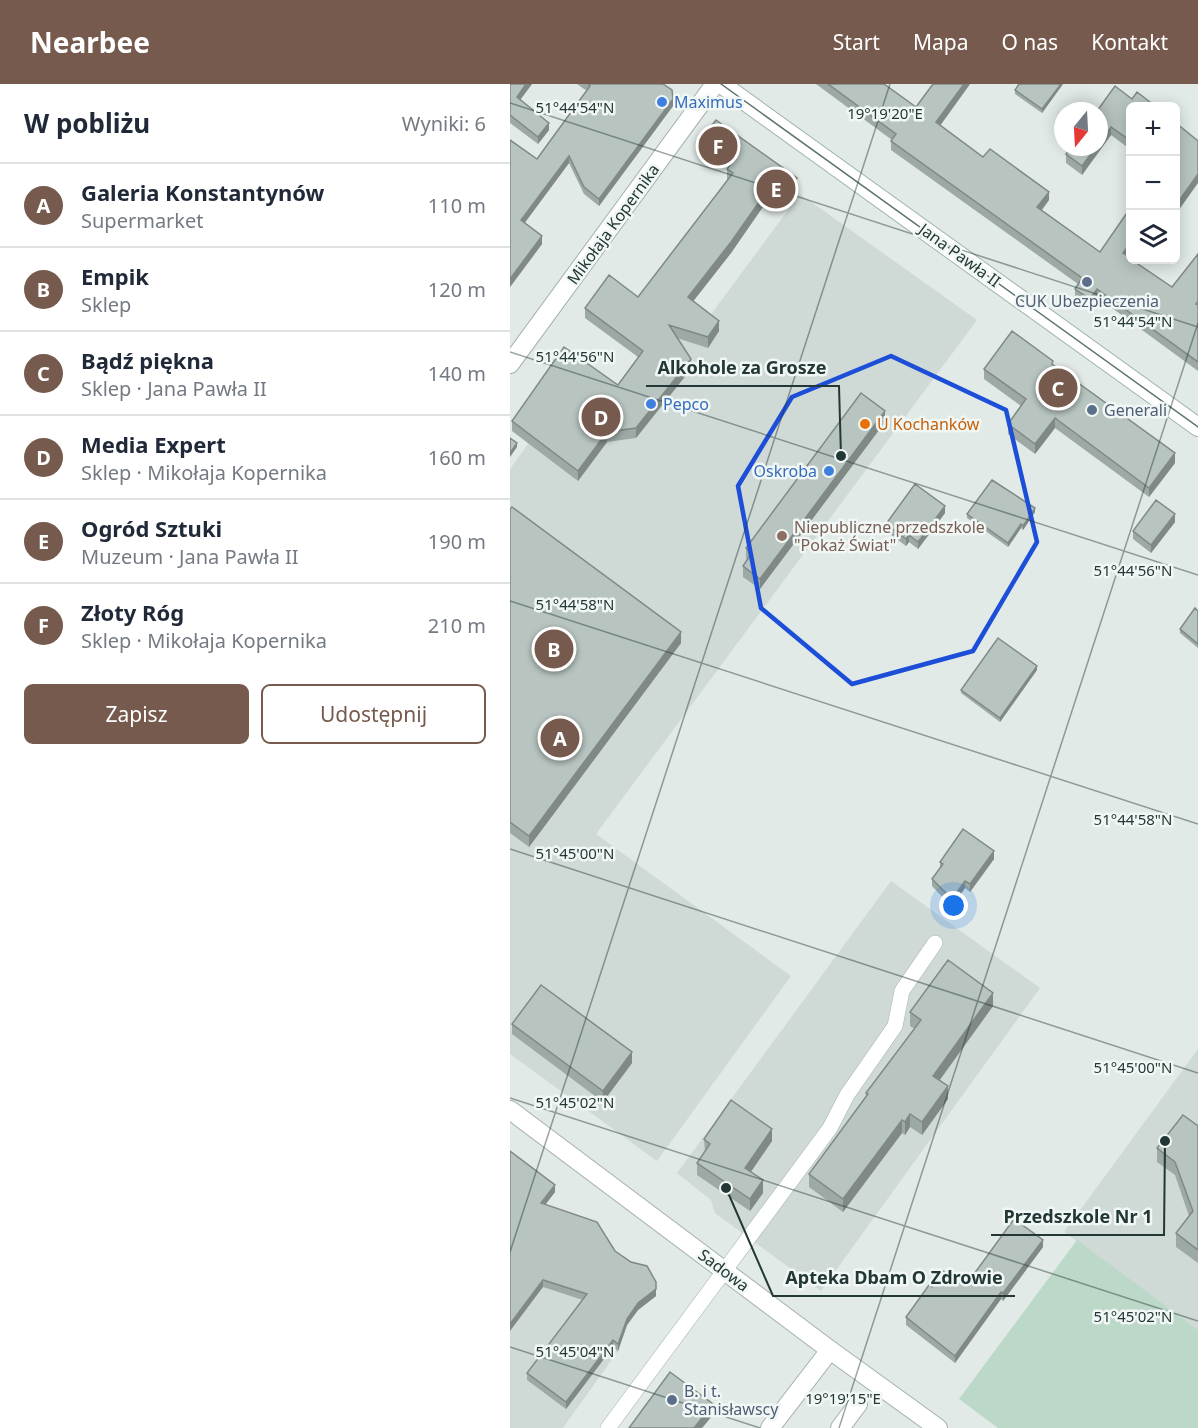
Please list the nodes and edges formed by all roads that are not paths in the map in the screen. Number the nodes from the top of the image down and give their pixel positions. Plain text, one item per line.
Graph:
1 (715, 84) edge
2 (721, 84) edge
3 (510, 364) edge
4 (1198, 427) edge
5 (936, 943) dead end
6 (510, 1110) edge
7 (725, 1270) junction
8 (830, 1350) junction
9 (858, 1404) dead end
10 (608, 1428) edge
11 (770, 1428) edge
12 (840, 1428) edge
13 (938, 1428) edge

1 - 3 street, Mikołaja Kopernika
2 - 4 street, Jana Pawła II
5 - 7 lane
6 - 7 street, Sadowa
7 - 8 street, Sadowa
7 - 10 lane
8 - 11 street
8 - 13 street, Sadowa
9 - 12 street

